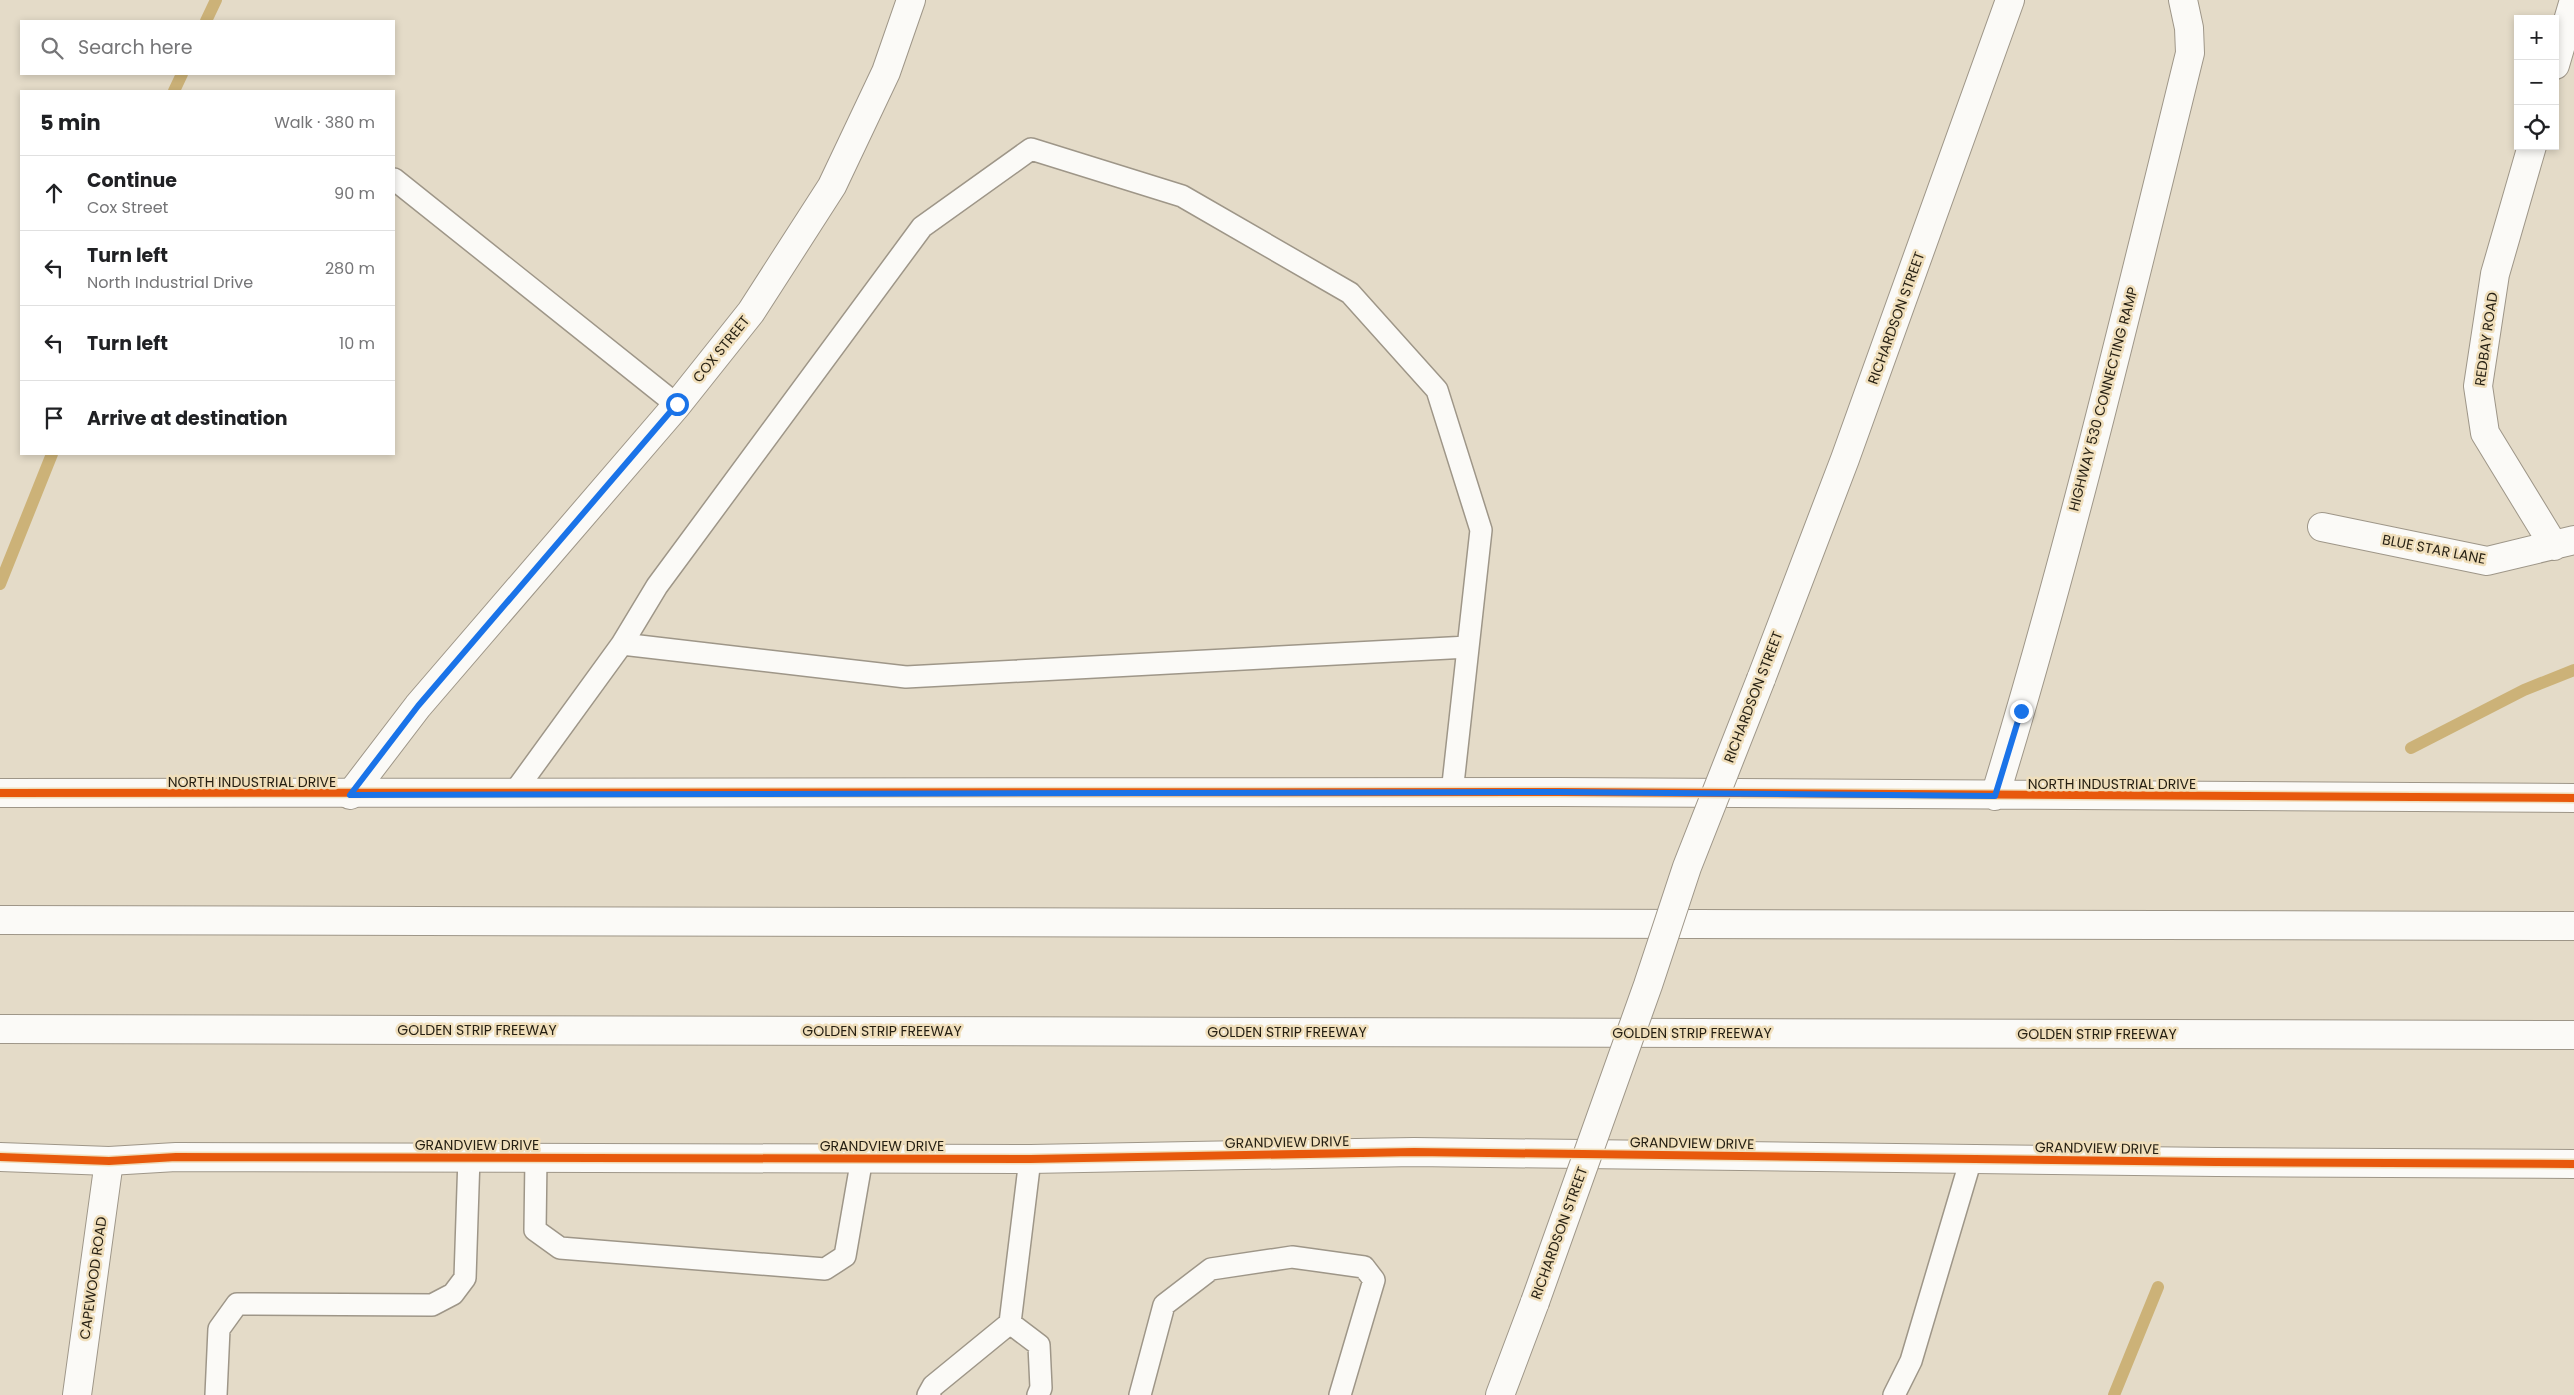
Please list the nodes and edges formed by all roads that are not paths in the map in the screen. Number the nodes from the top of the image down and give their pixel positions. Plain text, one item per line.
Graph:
1 (911, 0) edge
2 (2010, 0) edge
3 (2182, 0) edge
4 (2574, 0) edge
5 (2556, 60) edge
6 (2531, 150) edge
7 (395, 180) edge
8 (677, 404) junction
9 (2322, 528) dead end
10 (2564, 543) edge
11 (622, 644) junction
12 (1468, 647) junction
13 (1452, 792) junction
14 (0, 793) edge
15 (513, 794) junction
16 (350, 795) junction
17 (1995, 796) junction
18 (2574, 798) edge
19 (0, 920) edge
20 (2574, 926) edge
21 (0, 1029) edge
22 (2574, 1035) edge
23 (0, 1157) edge
24 (469, 1157) junction
25 (536, 1158) junction
26 (862, 1158) junction
27 (1030, 1159) junction
28 (1971, 1159) junction
29 (109, 1160) junction
30 (2574, 1164) edge
31 (1010, 1323) junction
32 (77, 1395) edge
33 (216, 1395) edge
34 (928, 1395) edge
35 (1038, 1395) edge
36 (1140, 1395) edge
37 (1340, 1395) edge
38 (1500, 1395) edge
39 (1894, 1395) edge

1 - 8 main road, COX STREET
2 - 38 main road, RICHARDSON STREET, bridge
3 - 17 main road, HIGHWAY 530 CONNECTING RAMP
4 - 5 main road
6 - 10 main road, REDBAY ROAD
7 - 8 lane
8 - 16 main road, COX STREET
9 - 10 main road, BLUE STAR LANE
11 - 12 lane
11 - 12 lane
11 - 15 lane
12 - 13 lane
13 - 15 main road, NORTH INDUSTRIAL DRIVE
13 - 17 main road, NORTH INDUSTRIAL DRIVE
14 - 16 main road, NORTH INDUSTRIAL DRIVE
15 - 16 main road, NORTH INDUSTRIAL DRIVE
17 - 18 main road, NORTH INDUSTRIAL DRIVE
19 - 20 main road
21 - 22 main road, GOLDEN STRIP FREEWAY
23 - 29 main road, GRANDVIEW DRIVE
24 - 25 main road, GRANDVIEW DRIVE
24 - 29 main road, GRANDVIEW DRIVE
24 - 33 lane
25 - 26 main road, GRANDVIEW DRIVE
25 - 26 lane
26 - 27 main road, GRANDVIEW DRIVE
27 - 28 main road, GRANDVIEW DRIVE
27 - 31 lane
28 - 30 main road, GRANDVIEW DRIVE
28 - 39 lane
29 - 32 main road, CAPEWOOD ROAD
31 - 34 lane
31 - 35 lane
36 - 37 lane

